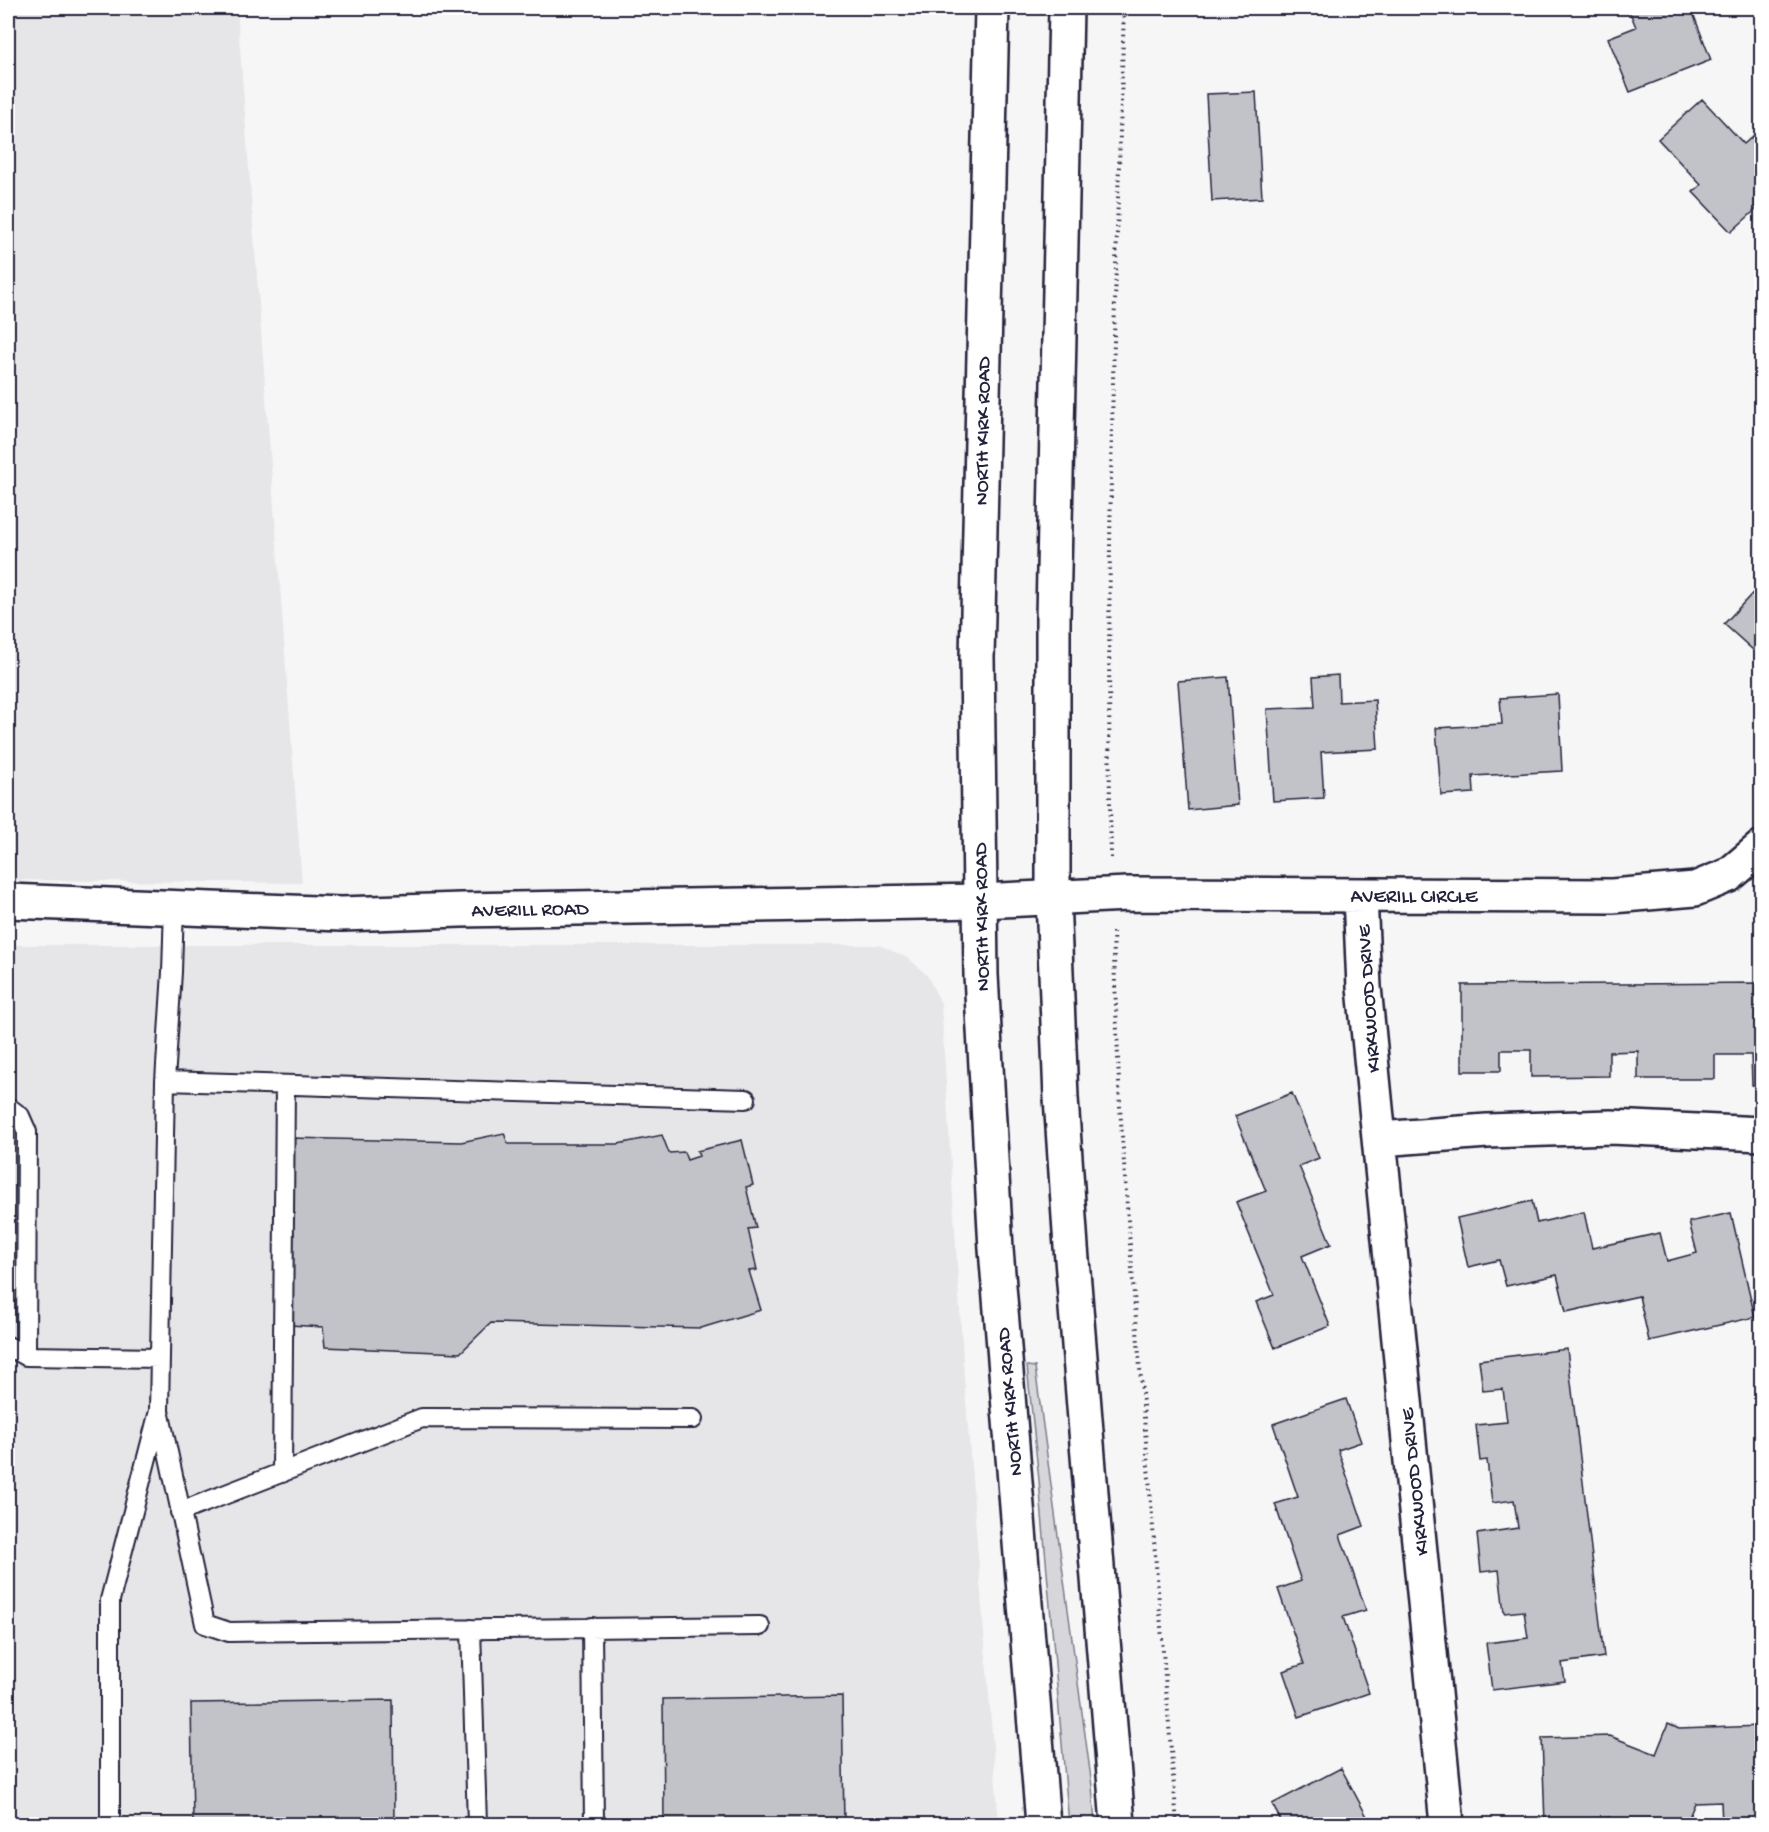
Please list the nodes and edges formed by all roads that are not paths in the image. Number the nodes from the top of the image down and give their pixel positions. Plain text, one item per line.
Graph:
1 (992, 8) edge
2 (1066, 8) edge
3 (1761, 847) edge
4 (1360, 895) junction
5 (1053, 898) junction
6 (8, 901) edge
7 (980, 901) junction
8 (174, 906) junction
9 (165, 1081) junction
10 (285, 1085) junction
11 (746, 1100) dead end
12 (8, 1107) edge
13 (1761, 1134) edge
14 (1380, 1139) junction
15 (8, 1346) edge
16 (26, 1356) junction
17 (160, 1358) junction
18 (159, 1411) junction
19 (693, 1419) dead end
20 (282, 1473) junction
21 (180, 1512) junction
22 (759, 1626) dead end
23 (592, 1627) junction
24 (471, 1629) junction
25 (110, 1824) edge
26 (477, 1824) edge
27 (594, 1824) edge
28 (1043, 1824) edge
29 (1118, 1824) edge
30 (1447, 1824) edge

1 - 7 main road, NORTH KIRK ROAD
2 - 5 main road
3 - 4 main road, AVERILL CIRCLE
4 - 5 main road, AVERILL CIRCLE
4 - 14 main road, KIRKWOOD DRIVE
5 - 7 main road, AVERILL ROAD
5 - 29 main road
6 - 8 main road, AVERILL ROAD
7 - 8 main road, AVERILL ROAD
7 - 28 main road, NORTH KIRK ROAD
8 - 9 lane
9 - 10 lane
9 - 17 lane
10 - 11 lane
10 - 20 lane
12 - 16 lane
13 - 14 main road
14 - 30 main road, KIRKWOOD DRIVE
15 - 16 lane
16 - 17 lane
17 - 18 lane
18 - 21 lane
18 - 25 lane
19 - 20 lane
20 - 21 lane
21 - 24 lane
22 - 23 lane
23 - 24 lane
23 - 27 lane
24 - 26 lane

